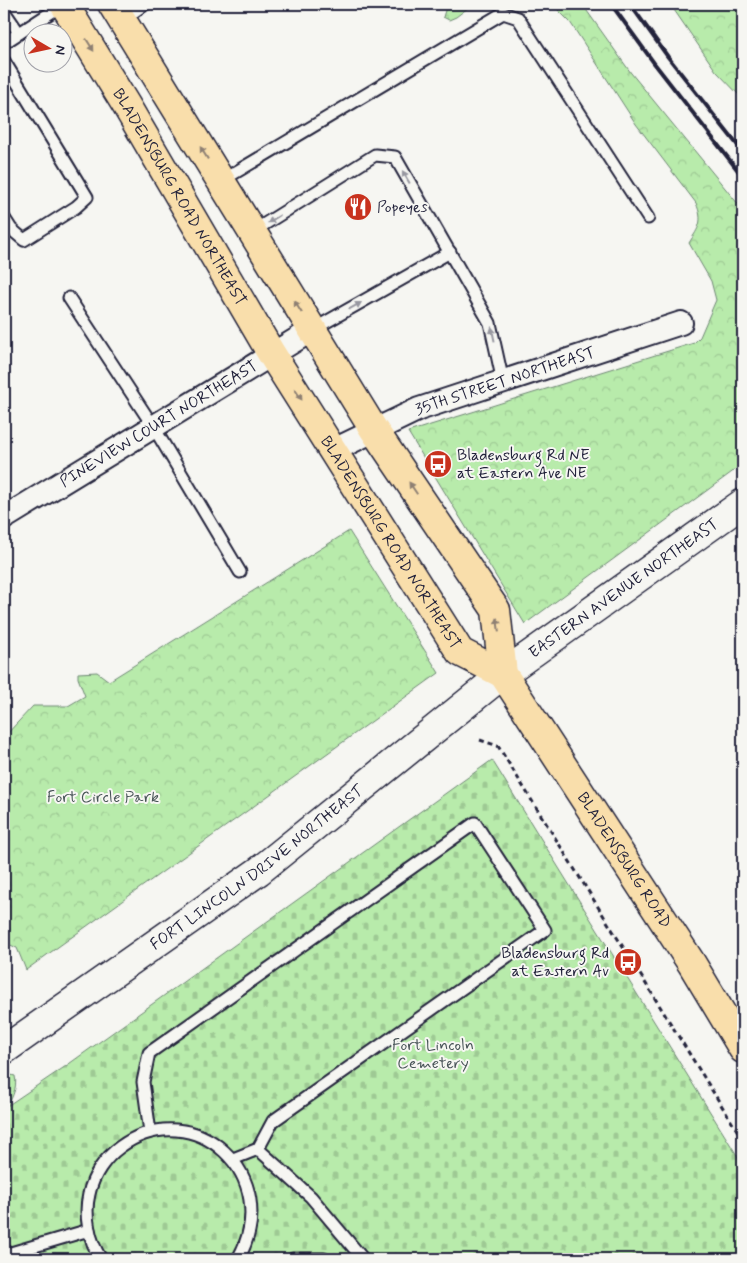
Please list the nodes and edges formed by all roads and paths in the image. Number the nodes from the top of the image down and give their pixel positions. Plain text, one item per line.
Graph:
1 (64, 4) edge
2 (145, 4) edge
3 (4, 11) edge
4 (117, 12) edge
5 (19, 33) junction
6 (4, 43) edge
7 (4, 61) edge
8 (221, 180) junction
9 (184, 204) junction
10 (4, 218) edge
11 (648, 218) dead end
12 (252, 232) junction
13 (450, 252) junction
14 (69, 298) dead end
15 (681, 323) dead end
16 (312, 330) junction
17 (272, 353) junction
18 (503, 382) junction
19 (153, 426) junction
20 (374, 430) junction
21 (334, 450) junction
22 (743, 502) edge
23 (4, 518) edge
24 (240, 572) dead end
25 (503, 674) junction
26 (480, 740) dead end
27 (743, 1049) edge
28 (4, 1050) edge
29 (150, 1132) junction
30 (743, 1140) edge
31 (258, 1149) junction
32 (233, 1159) junction
33 (89, 1230) junction
34 (4, 1255) edge
35 (101, 1259) edge
36 (238, 1259) edge
37 (293, 1259) edge
38 (324, 1259) edge
39 (363, 1259) edge

1 - 5 lane
1 -> 9 main road, BLADENSBURG ROAD NORTHEAST
2 - 4 lane
3 - 5 lane
8 -> 4 main road
5 - 6 lane
7 - 10 lane
8 - 9 main road
8 - 11 lane
8 - 12 main road
9 - 17 main road, BLADENSBURG ROAD NORTHEAST
13 -> 12 lane
16 -> 12 main road
16 -> 13 lane
18 -> 13 lane
14 - 19 lane
15 - 18 street, 35TH STREET NORTHEAST
16 - 17 street, PINEVIEW COURT NORTHEAST
16 - 20 main road
17 - 19 street, PINEVIEW COURT NORTHEAST
17 -> 21 main road, BLADENSBURG ROAD NORTHEAST
18 - 20 street, 35TH STREET NORTHEAST
19 - 23 street, PINEVIEW COURT NORTHEAST
19 - 24 lane
20 - 21 street, 35TH STREET NORTHEAST
25 -> 20 main road
21 - 25 main road, BLADENSBURG ROAD NORTHEAST
22 - 25 street, EASTERN AVENUE NORTHEAST
25 - 27 main road, BLADENSBURG ROAD
25 - 28 street, FORT LINCOLN DRIVE NORTHEAST
26 - 30 path
29 - 31 lane
29 - 32 lane
29 - 33 lane
31 - 32 lane
31 - 39 lane
32 - 36 lane
33 - 34 lane
33 - 35 lane
37 - 38 lane

